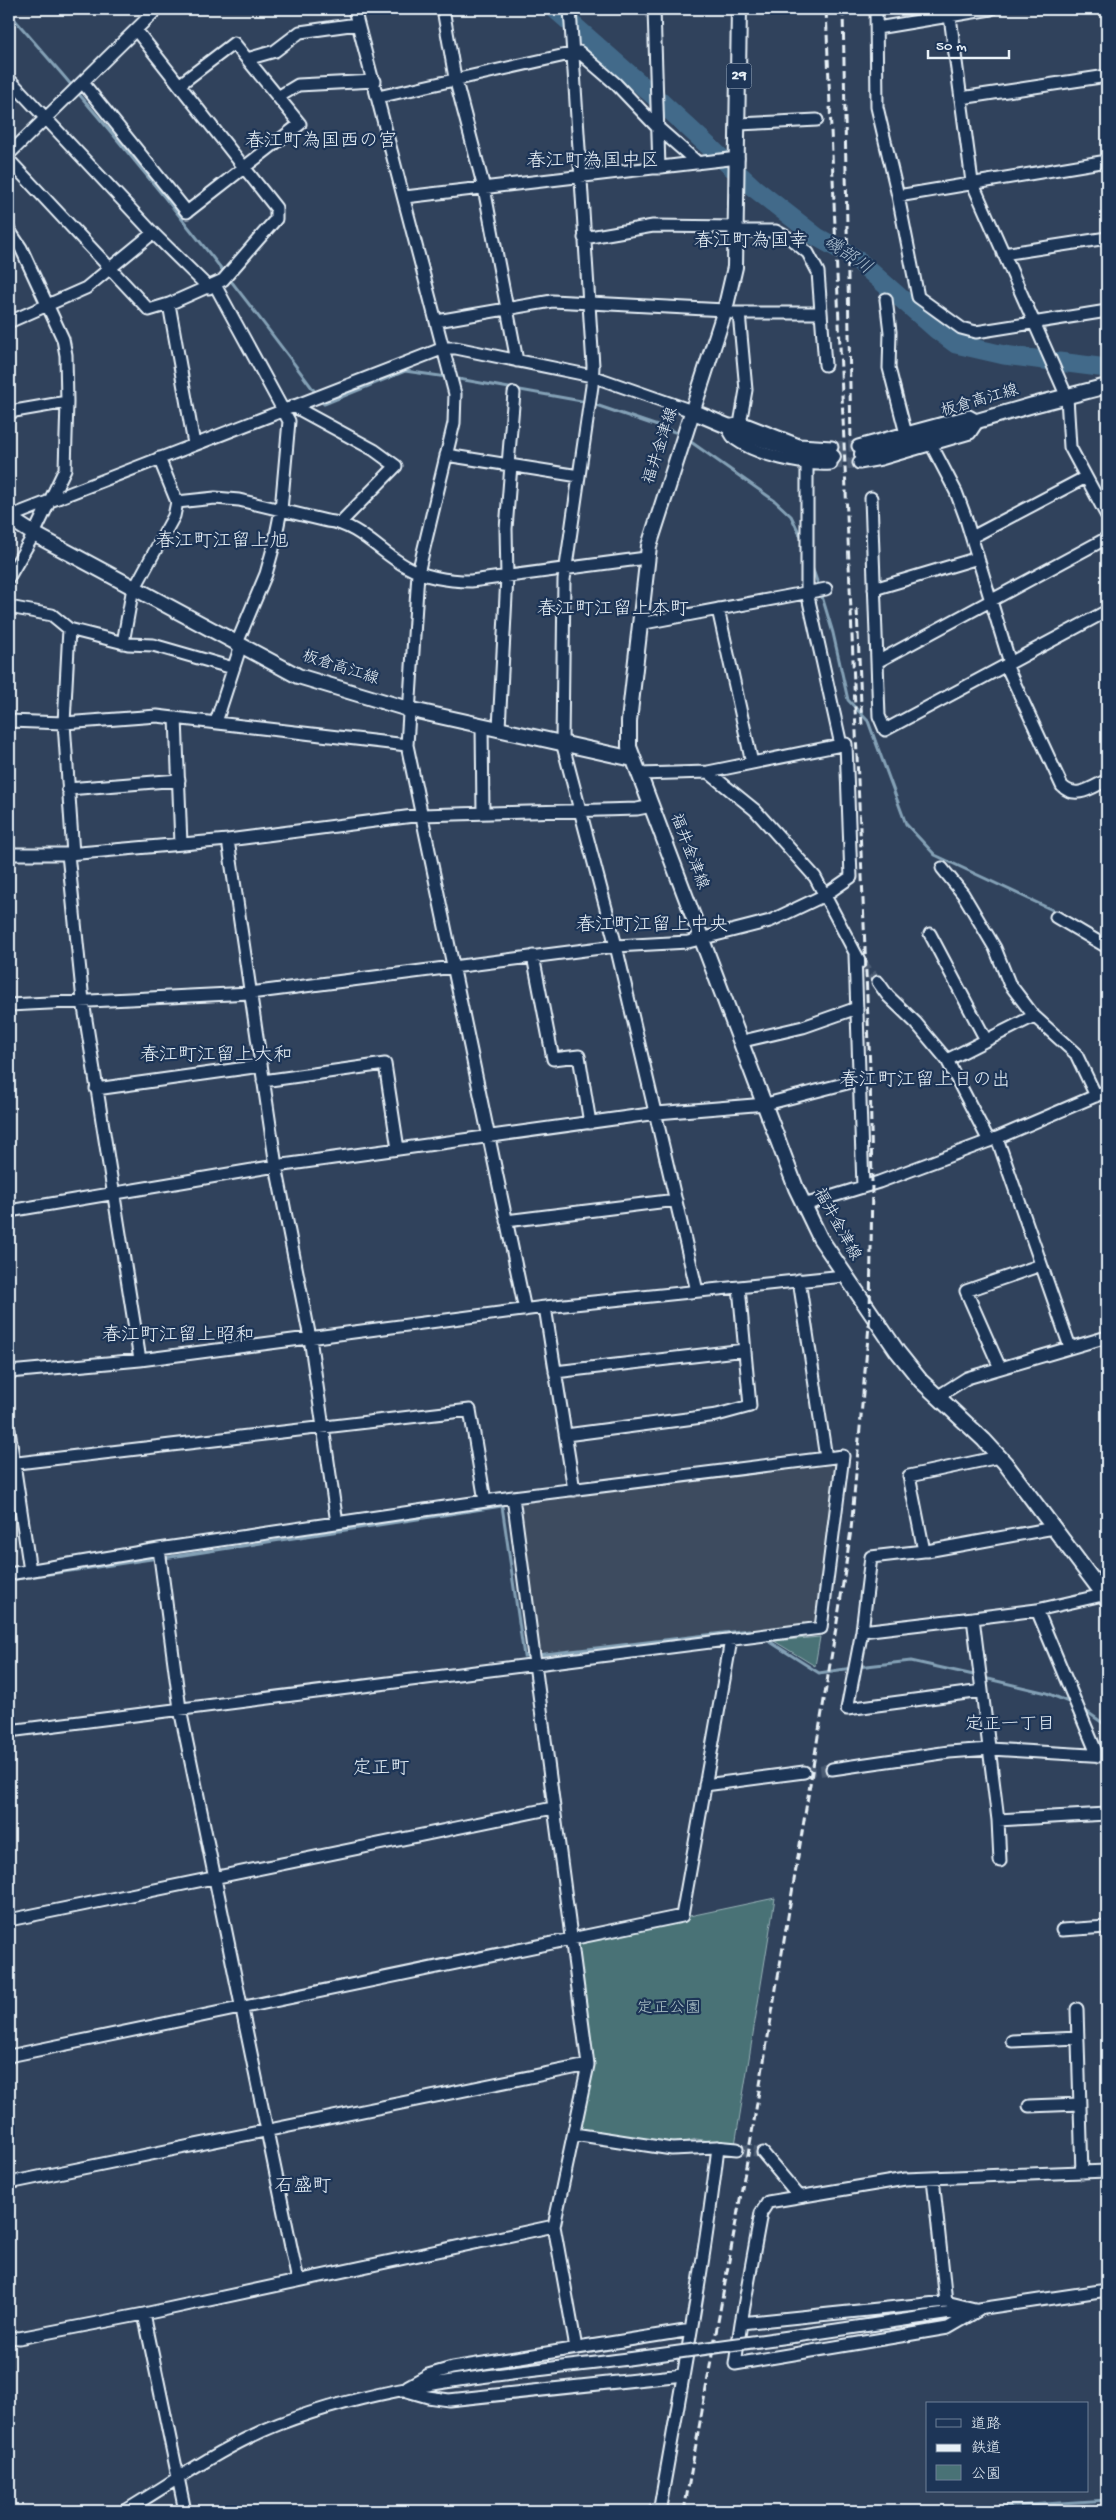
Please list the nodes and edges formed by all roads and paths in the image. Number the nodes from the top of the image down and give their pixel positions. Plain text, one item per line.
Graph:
1 (158, 9) edge
2 (354, 9) edge
3 (443, 9) edge
4 (570, 9) edge
5 (654, 9) edge
6 (739, 9) edge
7 (876, 9) edge
8 (991, 9) edge
9 (950, 12) edge
10 (358, 24) junction
11 (877, 28) junction
12 (136, 30) junction
13 (572, 48) junction
14 (247, 59) junction
15 (1107, 76) edge
16 (455, 78) junction
17 (9, 79) edge
18 (374, 81) junction
19 (83, 83) junction
20 (180, 86) junction
21 (278, 97) junction
22 (378, 97) junction
23 (961, 98) junction
24 (46, 120) junction
25 (817, 120) dead end
26 (657, 124) junction
27 (739, 124) junction
28 (9, 154) edge
29 (738, 158) junction
30 (9, 160) edge
31 (1107, 161) edge
32 (700, 163) junction
33 (245, 168) junction
34 (659, 168) junction
35 (581, 177) junction
36 (972, 182) junction
37 (484, 188) junction
38 (898, 196) junction
39 (405, 197) junction
40 (737, 229) junction
41 (9, 230) edge
42 (153, 233) junction
43 (584, 238) junction
44 (1107, 238) edge
45 (1003, 254) junction
46 (111, 268) junction
47 (212, 286) junction
48 (886, 299) dead end
49 (588, 302) junction
50 (168, 304) junction
51 (49, 306) junction
52 (509, 308) junction
53 (724, 311) junction
54 (1107, 311) edge
55 (739, 313) junction
56 (821, 313) junction
57 (1034, 321) junction
58 (9, 322) edge
59 (437, 322) junction
60 (444, 348) junction
61 (518, 361) junction
62 (825, 364) dead end
63 (592, 376) junction
64 (1107, 386) edge
65 (514, 393) dead end
66 (1067, 397) junction
67 (67, 402) junction
68 (288, 407) junction
69 (692, 411) junction
70 (9, 412) edge
71 (978, 421) junction
72 (733, 425) junction
73 (906, 434) junction
74 (194, 444) junction
75 (931, 444) junction
76 (860, 454) junction
77 (446, 455) junction
78 (832, 456) joint
79 (159, 458) junction
80 (808, 464) junction
81 (509, 465) junction
82 (579, 476) junction
83 (1086, 477) junction
84 (870, 498) dead end
85 (50, 500) junction
86 (177, 502) junction
87 (281, 510) junction
88 (1107, 516) edge
89 (9, 517) edge
90 (341, 522) junction
91 (34, 534) junction
92 (972, 538) junction
93 (1107, 538) edge
94 (646, 558) junction
95 (978, 558) junction
96 (566, 569) junction
97 (418, 573) junction
98 (9, 577) edge
99 (507, 577) junction
100 (135, 588) junction
101 (826, 589) dead end
102 (874, 589) junction
103 (807, 592) junction
104 (992, 600) junction
105 (9, 607) edge
106 (718, 609) junction
107 (1107, 611) edge
108 (639, 624) junction
109 (68, 629) junction
110 (123, 643) junction
111 (239, 644) junction
112 (877, 662) junction
113 (1008, 664) junction
114 (233, 668) junction
115 (408, 709) junction
116 (176, 718) junction
117 (9, 721) edge
118 (216, 722) junction
119 (64, 723) junction
120 (482, 725) junction
121 (499, 728) junction
122 (562, 742) junction
123 (407, 745) junction
124 (841, 745) junction
125 (633, 759) junction
126 (752, 763) junction
127 (708, 772) junction
128 (639, 774) junction
129 (179, 780) junction
130 (1107, 780) edge
131 (68, 789) junction
132 (652, 806) junction
133 (579, 811) junction
134 (483, 813) junction
135 (420, 815) junction
136 (228, 840) junction
137 (180, 844) junction
138 (9, 854) edge
139 (70, 854) junction
140 (942, 868) dead end
141 (825, 895) junction
142 (1056, 916) dead end
143 (930, 934) dead end
144 (703, 939) junction
145 (616, 946) junction
146 (1107, 948) edge
147 (532, 956) junction
148 (452, 966) junction
149 (878, 982) tunnel mouth
150 (250, 993) junction
151 (83, 1001) junction
152 (9, 1005) edge
153 (857, 1008) junction
154 (1034, 1016) junction
155 (986, 1040) junction
156 (743, 1042) junction
157 (947, 1060) junction
158 (261, 1066) junction
159 (860, 1080) junction
160 (263, 1081) junction
161 (96, 1089) junction
162 (1103, 1094) edge
163 (766, 1104) junction
164 (657, 1113) junction
165 (590, 1122) junction
166 (488, 1137) junction
167 (993, 1139) junction
168 (398, 1149) junction
169 (276, 1166) junction
170 (863, 1187) junction
171 (112, 1194) junction
172 (676, 1200) junction
173 (804, 1205) junction
174 (9, 1211) edge
175 (506, 1221) junction
176 (1041, 1265) junction
177 (844, 1276) junction
178 (799, 1280) junction
179 (739, 1286) junction
180 (697, 1291) junction
181 (545, 1307) junction
182 (525, 1310) junction
183 (1107, 1337) edge
184 (310, 1338) junction
185 (1070, 1347) junction
186 (745, 1350) junction
187 (140, 1360) junction
188 (1000, 1368) junction
189 (9, 1372) edge
190 (556, 1372) junction
191 (937, 1398) junction
192 (322, 1427) junction
193 (9, 1430) edge
194 (566, 1435) junction
195 (999, 1457) junction
196 (826, 1458) junction
197 (11, 1464) edge
198 (574, 1490) junction
199 (513, 1497) junction
200 (485, 1501) junction
201 (337, 1523) junction
202 (1054, 1528) junction
203 (159, 1549) junction
204 (927, 1551) dead end
205 (30, 1571) junction
206 (9, 1574) edge
207 (1106, 1596) edge
208 (1037, 1610) junction
209 (973, 1618) junction
210 (862, 1631) junction
211 (731, 1640) junction
212 (534, 1665) junction
213 (982, 1691) junction
214 (180, 1709) junction
215 (9, 1731) edge
216 (990, 1749) junction
217 (1102, 1756) edge
218 (832, 1769) tunnel mouth
219 (804, 1772) tunnel mouth
220 (705, 1785) junction
221 (554, 1808) junction
222 (1107, 1814) edge
223 (998, 1820) junction
224 (1000, 1861) dead end
225 (215, 1879) junction
226 (9, 1920) edge
227 (1107, 1927) edge
228 (1062, 1930) dead end
229 (571, 1941) junction
230 (242, 2008) junction
231 (1076, 2010) dead end
232 (1078, 2038) junction
233 (1012, 2041) dead end
234 (9, 2056) edge
235 (588, 2065) junction
236 (1080, 2104) junction
237 (1029, 2106) dead end
238 (267, 2129) junction
239 (574, 2134) junction
240 (718, 2147) junction
241 (737, 2149) tunnel mouth
242 (764, 2153) tunnel mouth
243 (1107, 2172) edge
244 (1082, 2173) junction
245 (932, 2178) junction
246 (9, 2183) edge
247 (799, 2196) junction
248 (554, 2226) junction
249 (298, 2281) junction
250 (1107, 2290) edge
251 (946, 2302) junction
252 (979, 2310) junction
253 (144, 2314) junction
254 (741, 2323) junction
255 (691, 2330) junction
256 (9, 2337) edge
257 (576, 2348) junction
258 (683, 2375) junction
259 (402, 2389) junction
260 (178, 2480) junction
261 (125, 2511) edge
262 (184, 2511) edge
263 (654, 2511) edge

1 - 12 street
2 - 10 street
3 - 16 street
4 - 13 street
5 - 26 street
6 - 27 main road, 福井金津線 / 29
7 - 11 street
8 - 9 street
9 - 11 street
9 - 23 street
10 - 14 street
10 - 18 street
11 - 38 street
12 - 19 street
12 - 20 street
13 - 16 street
13 - 26 street
13 - 35 street
14 - 20 street
14 - 21 street
15 - 23 street
16 - 22 street
16 - 37 street
17 - 24 street
18 - 21 street
18 - 22 street
19 - 24 street
19 - 33 street
20 - 33 street
21 - 33 street
22 - 39 street
23 - 36 street
24 - 28 street
24 - 42 street
25 - 27 street
26 - 32 street
26 - 34 street
27 - 29 main road, 福井金津線 / 29
29 - 32 street
29 - 40 main road, 福井金津線 / 29
30 - 46 street
31 - 36 street
32 - 34 street
33 - 47 street
34 - 35 street
35 - 37 street
35 - 43 street
36 - 38 street
36 - 45 street
37 - 39 street
37 - 52 street
38 - 57 street
39 - 59 street
40 - 43 street
40 - 53 main road, 福井金津線 / 29
40 - 56 street
41 - 51 street
42 - 46 street
42 - 47 street
43 - 49 street
44 - 45 street
45 - 57 street
46 - 50 street
46 - 51 street
47 - 50 street
47 - 68 street
48 - 73 street
49 - 52 street
49 - 53 street
49 - 63 street
50 - 74 street
51 - 58 street
51 - 67 street
52 - 59 street
52 - 61 street
53 - 55 street
53 - 69 main road, 福井金津線 / 29
54 - 57 street
55 - 56 street
55 - 72 street
56 - 62 street
57 - 66 street
59 - 60 street
60 - 61 street
60 - 68 street
60 - 77 street
61 - 63 street
63 - 69 street
63 - 82 street
64 - 66 main road, 板倉高江線
65 - 81 street
66 - 71 main road, 板倉高江線
66 - 83 street
67 - 70 street
67 - 85 street
68 - 74 street
68 - 87 street
68 - 90 street
69 - 72 main road
69 - 94 main road, 福井金津線 / 29
71 - 73 street
71 - 75 street
71 - 76 main road, 板倉高江線
72 - 78 main road
72 - 80 street
73 - 76 street
74 - 79 street
75 - 76 street
75 - 92 street
77 - 81 street
77 - 97 street
78 - 80 street
79 - 85 street
79 - 86 street
80 - 103 street
81 - 82 street
81 - 99 street
82 - 96 street
83 - 88 street
83 - 92 street
84 - 102 street
85 - 89 street
85 - 91 street
86 - 87 street
86 - 100 street
87 - 90 street
87 - 111 street
89 - 91 main road, 板倉高江線
90 - 97 street
91 - 98 street
91 - 100 main road, 板倉高江線
92 - 95 street
93 - 104 street
94 - 96 street
94 - 108 main road, 福井金津線 / 29
95 - 102 street
95 - 104 street
96 - 99 street
96 - 122 street
97 - 99 street
97 - 115 street
99 - 121 street
100 - 110 street
100 - 111 main road, 板倉高江線
101 - 103 street
102 - 112 street
103 - 106 street
103 - 124 street
104 - 112 street
104 - 113 street
105 - 109 street
106 - 108 street
106 - 126 street
107 - 113 street
108 - 125 main road, 福井金津線 / 29
109 - 110 street
109 - 119 street
110 - 114 street
111 - 114 street
111 - 115 main road, 板倉高江線
112 - 113 street
113 - 130 street
114 - 118 street
115 - 120 main road, 板倉高江線
115 - 123 street
116 - 118 street
116 - 119 street
116 - 129 street
117 - 119 street
118 - 123 street
119 - 131 street
120 - 121 main road, 板倉高江線
120 - 134 street
121 - 122 main road, 板倉高江線
122 - 125 main road, 板倉高江線
122 - 133 street
123 - 135 street
124 - 126 street
124 - 141 street
125 - 128 main road, 福井金津線 / 29
126 - 127 street
127 - 128 street
127 - 141 street
128 - 132 main road, 福井金津線 / 29
129 - 131 street
129 - 137 street
131 - 139 street
132 - 133 street
132 - 144 main road, 福井金津線 / 29
133 - 134 street
133 - 145 street
134 - 135 street
135 - 136 street
135 - 148 street
136 - 137 street
136 - 150 street
137 - 139 street
138 - 139 street
139 - 151 street
140 - 154 street
141 - 144 street
141 - 153 street
142 - 146 street
143 - 155 street
144 - 145 street
144 - 156 main road, 福井金津線 / 29
145 - 147 street
145 - 164 street
147 - 148 street
147 - 165 street
148 - 150 street
148 - 166 street
149 - 157 street
150 - 151 street
150 - 158 street
151 - 152 street
151 - 161 street
153 - 156 street
153 - 159 street
154 - 155 street
154 - 162 street
155 - 157 street
156 - 163 main road, 福井金津線 / 29
157 - 167 street
158 - 160 street
158 - 161 street
159 - 163 street
159 - 170 street
160 - 168 street
160 - 169 street
161 - 171 street
162 - 167 street
163 - 164 street
163 - 173 main road, 福井金津線 / 29
164 - 165 street
164 - 172 street
165 - 166 street
166 - 168 street
166 - 175 street
167 - 170 street
167 - 176 street
168 - 169 street
169 - 171 street
169 - 184 street
170 - 173 street
171 - 174 street
171 - 187 street
172 - 175 street
172 - 180 street
173 - 177 main road, 福井金津線 / 29
175 - 182 street
176 - 185 street
176 - 188 street
177 - 178 street
177 - 191 main road, 福井金津線 / 29
178 - 179 street
178 - 196 street
179 - 180 street
179 - 186 street
180 - 181 street
181 - 182 street
181 - 190 street
182 - 184 street
183 - 185 street
184 - 187 street
184 - 192 street
185 - 188 street
186 - 190 street
186 - 194 street
187 - 189 street
188 - 191 street
190 - 194 street
191 - 195 main road, 福井金津線 / 29
192 - 197 street
192 - 200 street
192 - 201 street
193 - 197 street
194 - 198 street
195 - 202 main road, 福井金津線 / 29
195 - 210 street
196 - 198 street
196 - 211 street
197 - 205 street
198 - 199 street
199 - 200 street
199 - 212 street
200 - 201 street
201 - 203 street
202 - 204 street
202 - 207 main road, 福井金津線 / 29
203 - 205 street
203 - 214 street
205 - 206 street
207 - 208 street
208 - 209 street
208 - 217 street
209 - 210 street
209 - 213 street
210 - 213 street
211 - 212 street
211 - 220 street
212 - 214 street
212 - 221 street
213 - 216 street
214 - 215 street
214 - 225 street
216 - 217 street
216 - 218 street
216 - 223 street
219 - 220 street
220 - 229 street
221 - 225 street
221 - 229 street
222 - 223 street
223 - 224 street
225 - 226 street
225 - 230 street
227 - 228 street
229 - 230 street
229 - 235 street
230 - 234 street
230 - 238 street
231 - 232 street
232 - 233 street
232 - 236 street
235 - 238 street
235 - 239 street
236 - 237 street
236 - 244 street
238 - 246 street
238 - 249 street
239 - 240 street
239 - 248 street
240 - 241 street
240 - 255 street
242 - 247 street
243 - 244 street
244 - 245 street
245 - 247 street
245 - 251 street
247 - 254 street
248 - 249 street
248 - 257 street
249 - 253 street
250 - 252 street
251 - 252 street
251 - 254 street
252 - 254 street
252 - 259 street, bridge
253 - 256 street
253 - 260 street
255 - 257 street
255 - 258 street
257 - 259 street
258 - 259 street
258 - 263 street
259 - 260 street
260 - 261 street
260 - 262 street

